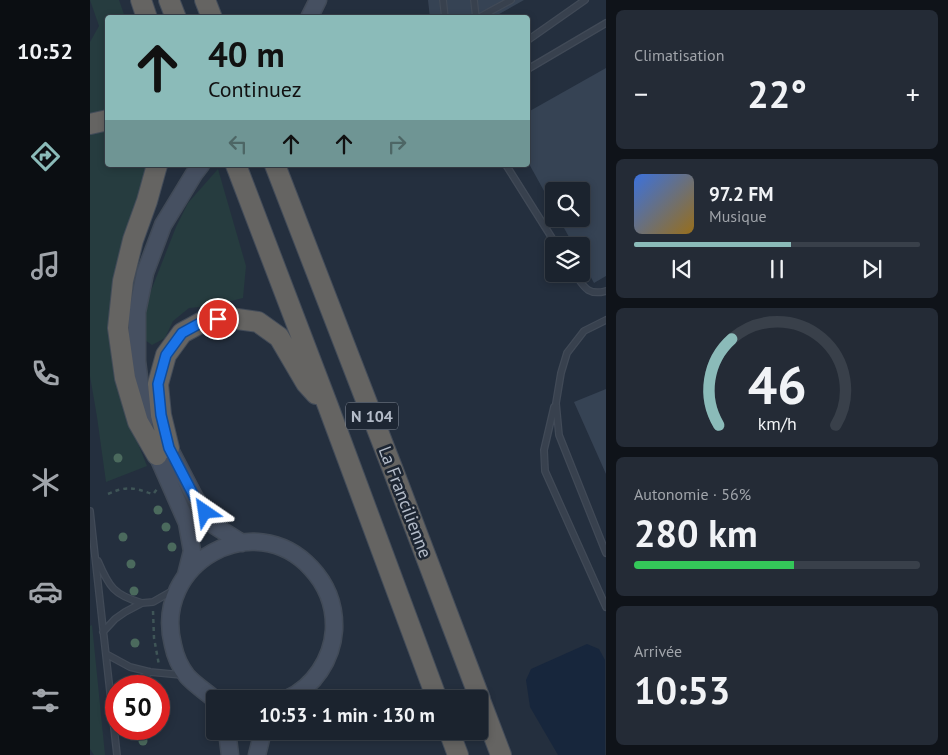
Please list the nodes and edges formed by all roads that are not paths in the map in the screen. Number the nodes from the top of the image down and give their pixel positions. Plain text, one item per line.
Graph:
1 (132, 0) edge
2 (141, 0) edge
3 (168, 0) edge
4 (205, 0) edge
5 (219, 0) edge
6 (318, 0) edge
7 (326, 0) edge
8 (443, 0) edge
9 (474, 0) edge
10 (511, 0) edge
11 (585, 0) edge
12 (136, 15) edge
13 (146, 15) edge
14 (175, 15) edge
15 (211, 15) edge
16 (224, 15) edge
17 (310, 15) edge
18 (318, 15) edge
19 (444, 15) edge
20 (476, 15) edge
21 (482, 15) edge
22 (606, 23) edge
23 (530, 39) edge
24 (530, 68) edge
25 (105, 121) edge
26 (90, 124) edge
27 (157, 167) edge
28 (208, 167) edge
29 (237, 167) edge
30 (276, 167) edge
31 (507, 167) edge
32 (197, 174) edge
33 (551, 237) edge
34 (580, 282) edge
35 (606, 291) edge
36 (606, 320) edge
37 (556, 403) junction
38 (328, 406) junction
39 (163, 451) junction
40 (90, 511) edge
41 (242, 542) junction
42 (606, 553) edge
43 (95, 554) junction
44 (182, 582) junction
45 (142, 603) junction
46 (606, 607) edge
47 (104, 632) junction
48 (106, 654) junction
49 (150, 672) junction
50 (109, 675) edge
51 (146, 675) edge
52 (187, 675) junction
53 (301, 690) edge
54 (434, 690) edge
55 (477, 690) edge
56 (206, 691) edge
57 (488, 720) edge
58 (116, 740) edge
59 (228, 740) edge
60 (261, 740) edge
61 (452, 740) edge
62 (117, 755) edge
63 (230, 755) edge
64 (257, 755) edge
65 (458, 755) edge
66 (501, 755) edge

1 - 12 highway
2 - 13 highway
3 - 14 highway
4 - 15 highway
5 - 16 highway
6 - 17 main road
7 - 18 main road
8 - 19 lane
9 - 20 lane
10 - 21 lane
11 - 23 lane
22 - 24 lane
25 - 26 highway
27 - 39 highway
28 - 32 main road
29 - 38 highway, N 104
30 - 55 highway, La Francilienne / N 104
31 - 33 lane
32 - 39 main road
34 - 35 lane
36 - 37 lane
37 - 42 lane
37 - 46 lane
38 - 39 highway
38 - 54 highway, N 104
39 - 41 main road
39 - 44 main road
40 - 43 lane
41 - 44 main road
41 - 53 main road
43 - 45 lane
43 - 47 lane
44 - 45 lane
44 - 52 main road
45 - 47 lane
47 - 48 lane
48 - 49 lane
48 - 50 lane
49 - 51 lane
49 - 52 lane
52 - 56 main road
57 - 66 highway, La Francilienne / N 104
58 - 62 lane
59 - 63 main road
60 - 64 main road
61 - 65 highway

